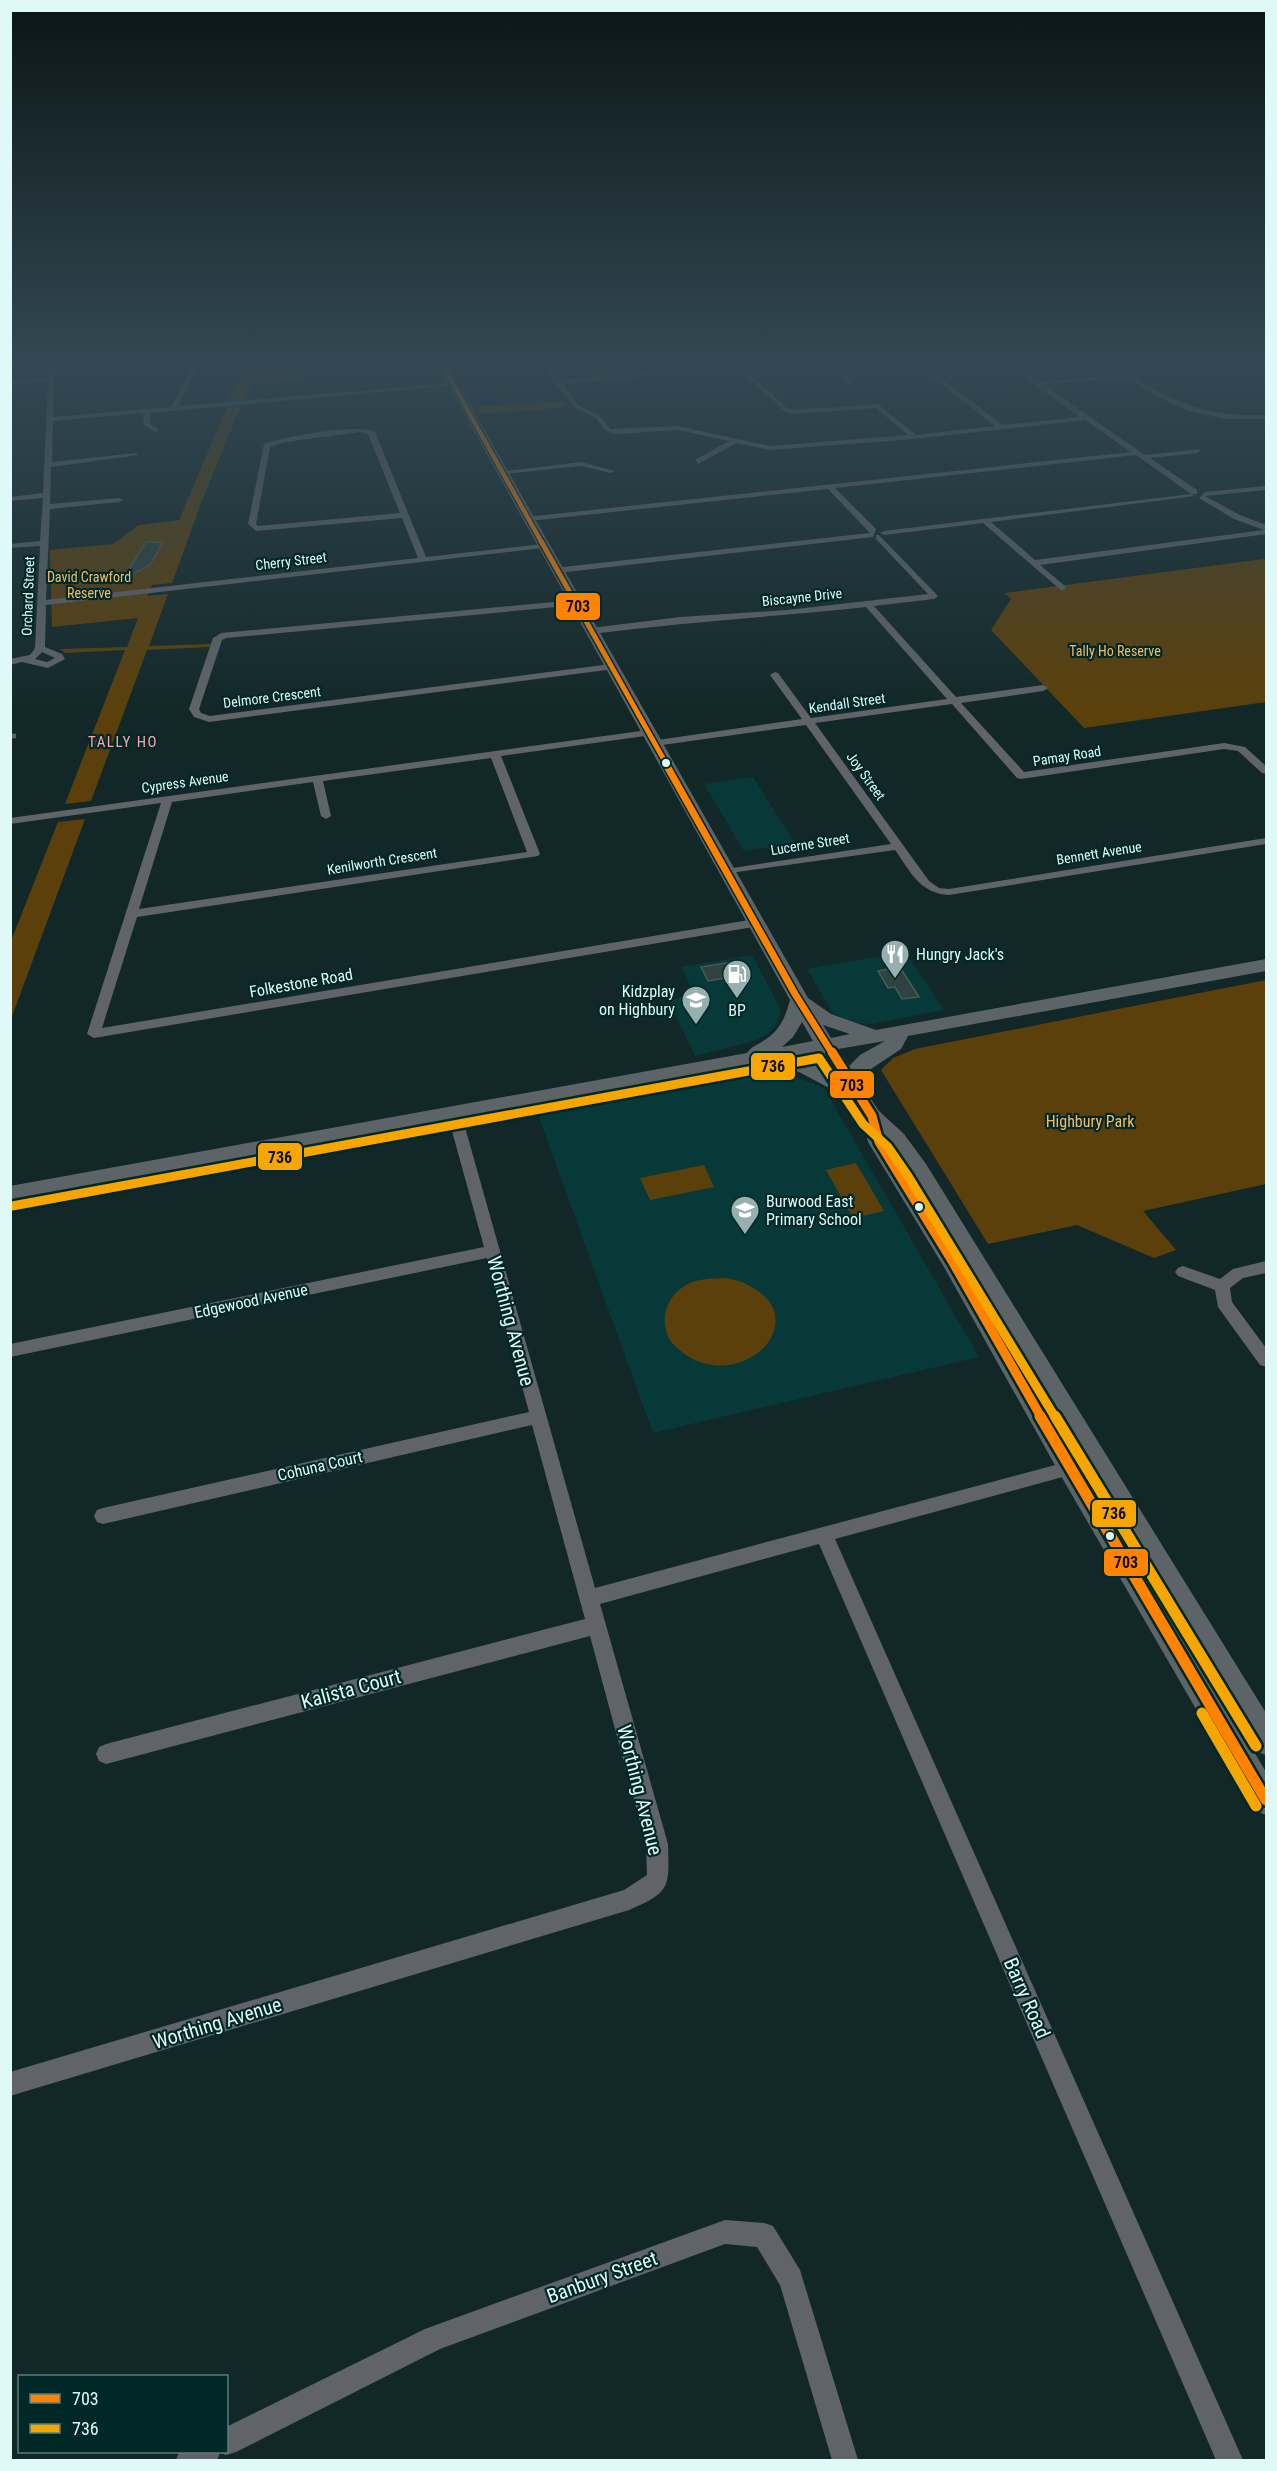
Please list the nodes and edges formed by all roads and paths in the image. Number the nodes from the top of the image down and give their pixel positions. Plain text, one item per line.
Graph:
1 (46, 481) edge
2 (261, 481) edge
3 (391, 481) edge
4 (507, 481) edge
5 (894, 481) edge
6 (1176, 481) edge
7 (831, 488) junction
8 (1266, 488) edge
9 (1193, 494) junction
10 (45, 495) junction
11 (1204, 496) junction
12 (10, 499) edge
13 (119, 500) dead end
14 (46, 507) junction
15 (404, 515) junction
16 (529, 519) junction
17 (985, 520) junction
18 (1266, 530) edge
19 (876, 534) junction
20 (44, 543) junction
21 (10, 546) edge
22 (543, 546) junction
23 (423, 560) junction
24 (1033, 563) junction
25 (557, 570) junction
26 (1062, 588) dead end
27 (42, 603) junction
28 (575, 603) junction
29 (867, 604) junction
30 (591, 631) junction
31 (40, 648) junction
32 (25, 660) junction
33 (10, 662) edge
34 (611, 667) junction
35 (775, 675) dead end
36 (1042, 688) dead end
37 (953, 701) junction
38 (809, 722) junction
39 (651, 738) junction
40 (495, 755) junction
41 (1266, 771) edge
42 (317, 779) junction
43 (167, 801) junction
44 (326, 816) dead end
45 (10, 821) edge
46 (1266, 841) edge
47 (898, 846) junction
48 (726, 872) junction
49 (936, 891) joint
50 (130, 914) junction
51 (755, 923) junction
52 (1266, 965) edge
53 (797, 997) junction
54 (902, 1031) junction
55 (873, 1036) junction
56 (825, 1045) junction
57 (767, 1056) junction
58 (745, 1059) junction
59 (856, 1092) junction
60 (454, 1113) junction
61 (11, 1194) edge
62 (10, 1201) edge
63 (492, 1251) junction
64 (1266, 1267) edge
65 (1183, 1272) dead end
66 (1222, 1286) junction
67 (10, 1351) edge
68 (1266, 1360) edge
69 (537, 1417) junction
70 (1083, 1464) junction
71 (103, 1516) dead end
72 (824, 1535) junction
73 (589, 1598) junction
74 (597, 1624) junction
75 (1262, 1726) edge
76 (1226, 1730) junction
77 (106, 1754) dead end
78 (1266, 1800) edge
79 (10, 2084) edge
80 (228, 2441) edge
81 (203, 2453) edge
82 (189, 2460) edge
83 (845, 2460) edge
84 (1230, 2460) edge

1 - 10 street, Orchard Street
2 - 15 street
3 - 15 street
4 - 16 main road
5 - 7 street
6 - 9 street
7 - 16 street
7 - 19 street
8 - 11 street
9 - 11 street
9 - 17 street
10 - 12 street
10 - 14 street, Orchard Street
11 - 18 street
13 - 14 street
14 - 20 street, Orchard Street
15 - 23 street
16 - 22 main road
17 - 19 street
17 - 24 street
18 - 24 street
19 - 25 street
19 - 29 street, Biscayne Drive
20 - 21 street
20 - 27 street, Orchard Street
22 - 23 street, Cherry Street
22 - 25 main road
23 - 27 street, Cherry Street
24 - 26 street
25 - 28 main road
27 - 31 street, Orchard Street
28 - 30 main road
28 - 34 street, Delmore Crescent
29 - 30 street, Biscayne Drive
29 - 37 street, Pamay Road
30 - 34 main road
31 - 32 street, Orchard Street
31 - 32 street, Orchard Street
32 - 33 street
34 - 39 main road
35 - 38 street, Joy Street
36 - 37 street, Kendall Street
37 - 38 street, Kendall Street
37 - 41 street, Pamay Road
38 - 39 street, Kendall Street
38 - 47 street, Joy Street
39 - 40 street, Cypress Avenue
39 - 48 main road
40 - 42 street, Cypress Avenue
40 - 50 street, Kenilworth Crescent
42 - 43 street, Cypress Avenue
42 - 44 street
43 - 45 street, Cypress Avenue
43 - 50 street, Folkestone Road
46 - 49 street, Bennett Avenue
47 - 48 street, Lucerne Street
47 - 49 street, Joy Street
48 - 51 main road
50 - 51 street, Folkestone Road
51 - 53 main road
52 - 54 main road
53 - 55 main road
53 - 56 main road
53 - 58 main road
54 - 55 main road
54 - 59 main road
55 - 56 main road
56 - 57 main road
56 - 59 main road
57 - 58 main road
57 - 59 main road
58 - 60 main road
59 - 70 main road
60 - 61 main road
60 - 63 street, Worthing Avenue
61 - 62 street
63 - 67 street, Edgewood Avenue
63 - 69 street, Worthing Avenue
64 - 66 street
65 - 66 street
66 - 68 street
69 - 71 street, Cohuna Court
69 - 73 street, Worthing Avenue
70 - 72 street
70 - 75 main road
70 - 76 main road
72 - 73 street
72 - 84 street, Barry Road
73 - 74 street, Worthing Avenue
74 - 77 street, Kalista Court
74 - 79 street, Worthing Avenue
75 - 76 main road
76 - 78 main road
80 - 83 street, Banbury Street
81 - 82 street

